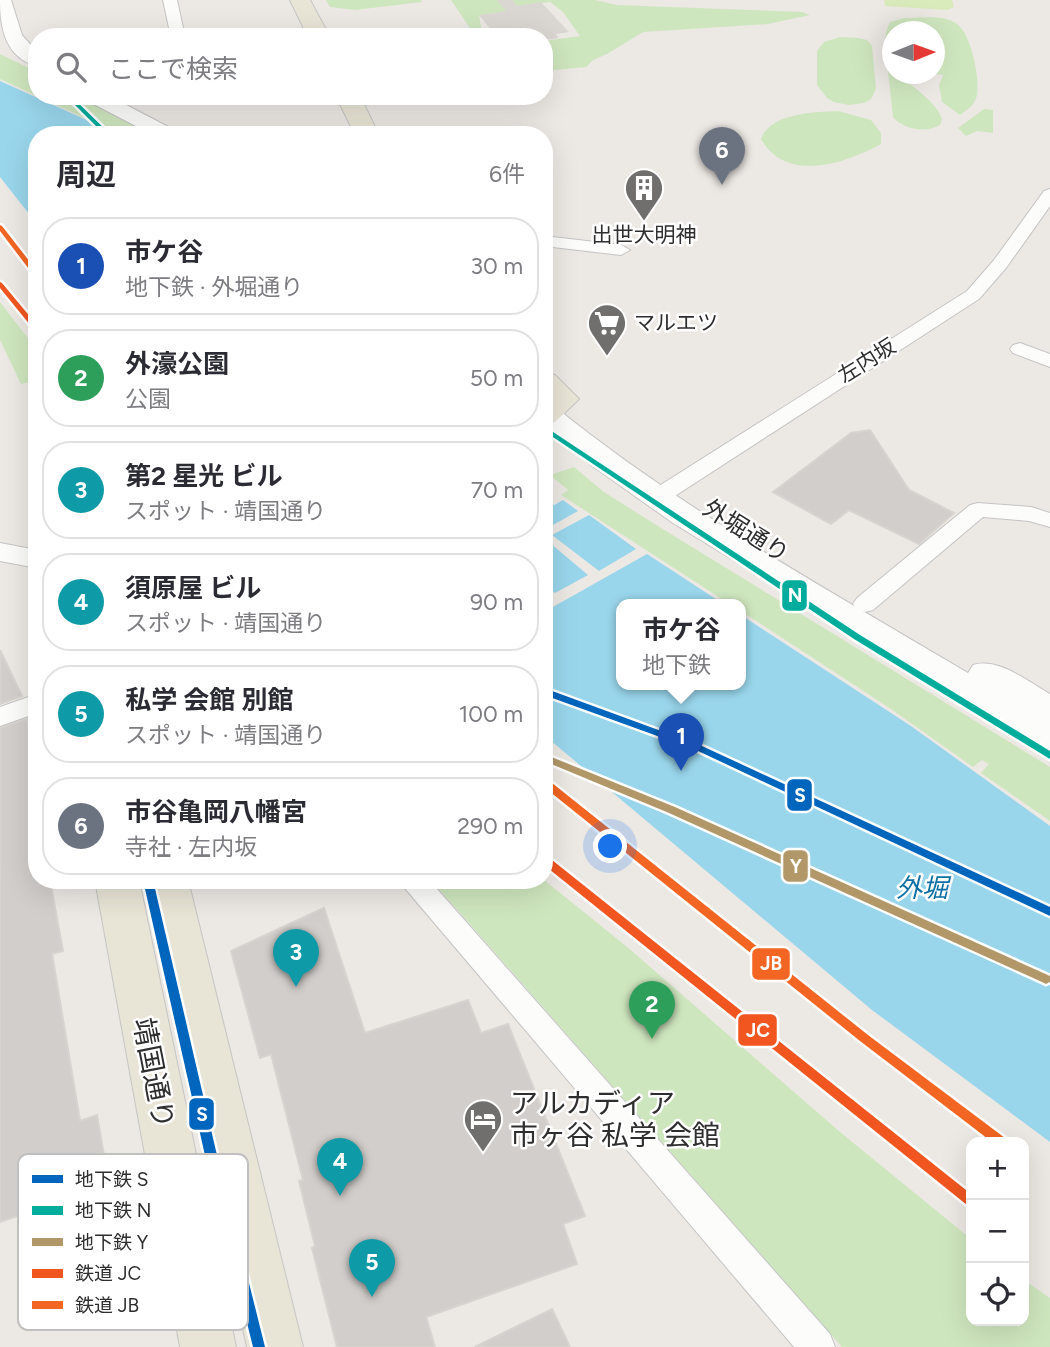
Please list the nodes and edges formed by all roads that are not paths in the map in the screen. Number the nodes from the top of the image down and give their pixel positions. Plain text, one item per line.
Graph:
1 (2, 0) edge
2 (170, 0) edge
3 (300, 0) edge
4 (176, 28) edge
5 (314, 28) edge
6 (0, 42) edge
7 (28, 56) edge
8 (28, 66) edge
9 (111, 105) edge
10 (141, 105) edge
11 (352, 105) edge
12 (151, 126) edge
13 (177, 126) edge
14 (363, 126) edge
15 (1050, 194) edge
16 (553, 242) edge
17 (621, 250) dead end
18 (1020, 349) dead end
19 (1050, 361) edge
20 (553, 409) edge
21 (665, 492) junction
22 (1050, 520) edge
23 (0, 552) edge
24 (28, 557) edge
25 (865, 604) junction
26 (28, 706) edge
27 (1050, 710) edge
28 (0, 717) edge
29 (1050, 738) edge
30 (119, 889) edge
31 (168, 889) edge
32 (420, 889) edge
33 (170, 1154) edge
34 (230, 1154) edge
35 (248, 1231) edge
36 (275, 1347) edge
37 (817, 1347) edge

1 - 7 main road
2 - 4 street
3 - 5 main road
6 - 8 main road
9 - 12 main road
10 - 13 main road
11 - 14 main road
15 - 21 street, 左内坂
16 - 17 street
18 - 19 street
20 - 21 main road, 外堀通り
21 - 25 main road, 外堀通り
21 - 29 main road, 外堀通り
22 - 25 street
23 - 24 street
25 - 27 main road, 外堀通り
26 - 28 street
30 - 33 main road, 靖国通り
31 - 34 main road, 靖国通り
32 - 37 street
35 - 36 main road, 靖国通り

